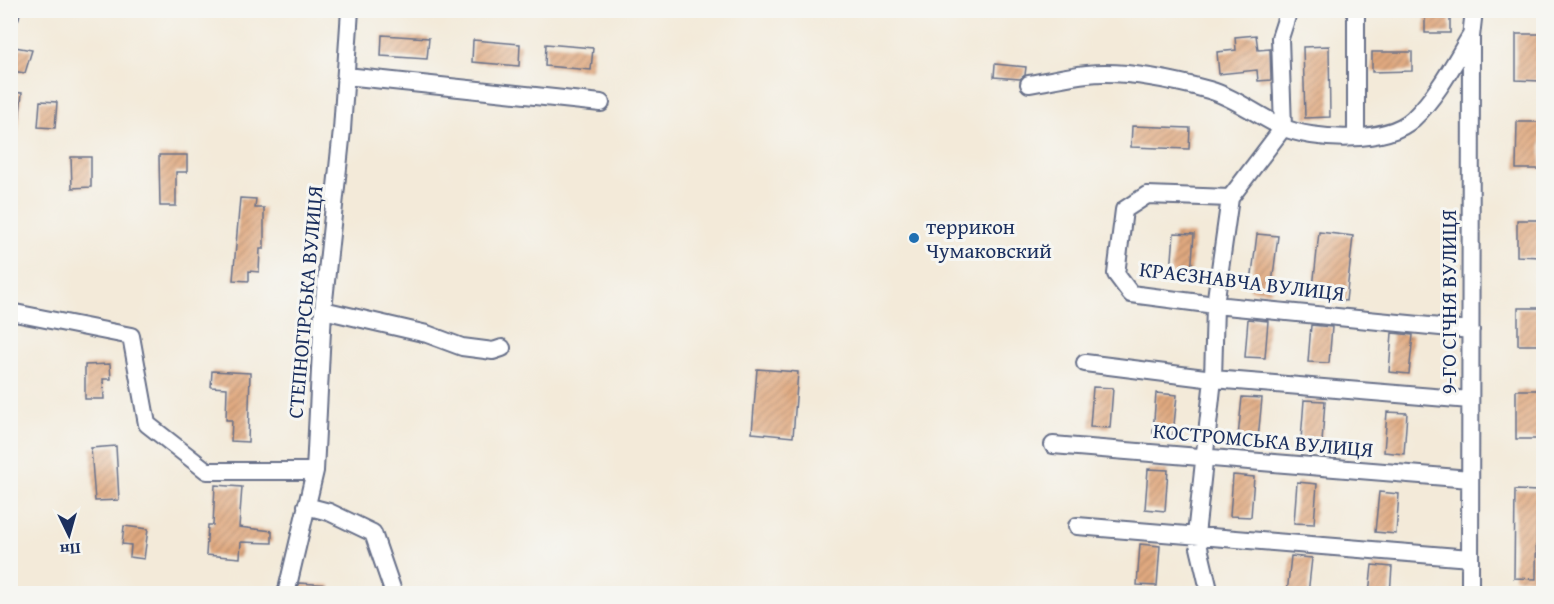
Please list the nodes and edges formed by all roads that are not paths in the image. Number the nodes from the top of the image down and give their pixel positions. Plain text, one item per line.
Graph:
1 (11, 10) edge
2 (350, 10) edge
3 (1289, 10) edge
4 (1356, 10) edge
5 (1474, 10) edge
6 (10, 16) edge
7 (1471, 37) junction
8 (346, 76) junction
9 (1029, 84) dead end
10 (601, 102) dead end
11 (1283, 128) junction
12 (1356, 137) junction
13 (1230, 198) junction
14 (1215, 305) junction
15 (323, 310) junction
16 (10, 312) edge
17 (1472, 330) junction
18 (502, 348) dead end
19 (1085, 363) dead end
20 (1213, 379) junction
21 (1470, 400) junction
22 (1053, 445) dead end
23 (1205, 458) junction
24 (315, 471) junction
25 (1470, 479) junction
26 (306, 506) junction
27 (1077, 526) dead end
28 (1196, 535) junction
29 (1470, 558) junction
30 (286, 594) edge
31 (394, 594) edge
32 (1209, 594) edge
33 (1470, 594) edge

1 - 6 street
2 - 8 street, СТЕПНОГІРСЬКА ВУЛИЦЯ
3 - 11 street
4 - 12 street
5 - 7 street, 9-ГО СІЧНЯ ВУЛИЦЯ
7 - 12 street
7 - 17 street, 9-ГО СІЧНЯ ВУЛИЦЯ
8 - 10 street
8 - 15 street, СТЕПНОГІРСЬКА ВУЛИЦЯ
9 - 11 street
11 - 12 street
11 - 13 street
13 - 14 street
13 - 14 street, КРАЄЗНАВЧА ВУЛИЦЯ
14 - 17 street, КРАЄЗНАВЧА ВУЛИЦЯ
14 - 20 street
15 - 18 street
15 - 24 street, СТЕПНОГІРСЬКА ВУЛИЦЯ
16 - 24 street
17 - 21 street, 9-ГО СІЧНЯ ВУЛИЦЯ
19 - 20 street
20 - 21 street
20 - 23 street
21 - 25 street, 9-ГО СІЧНЯ ВУЛИЦЯ
22 - 23 street, КОСТРОМСЬКА ВУЛИЦЯ
23 - 25 street, КОСТРОМСЬКА ВУЛИЦЯ
23 - 28 street
24 - 26 street, СТЕПНОГІРСЬКА ВУЛИЦЯ
25 - 29 street, 9-ГО СІЧНЯ ВУЛИЦЯ
26 - 30 street, СТЕПНОГІРСЬКА ВУЛИЦЯ
26 - 31 street
27 - 28 street
28 - 29 street
28 - 32 street
29 - 33 street, 9-ГО СІЧНЯ ВУЛИЦЯ

